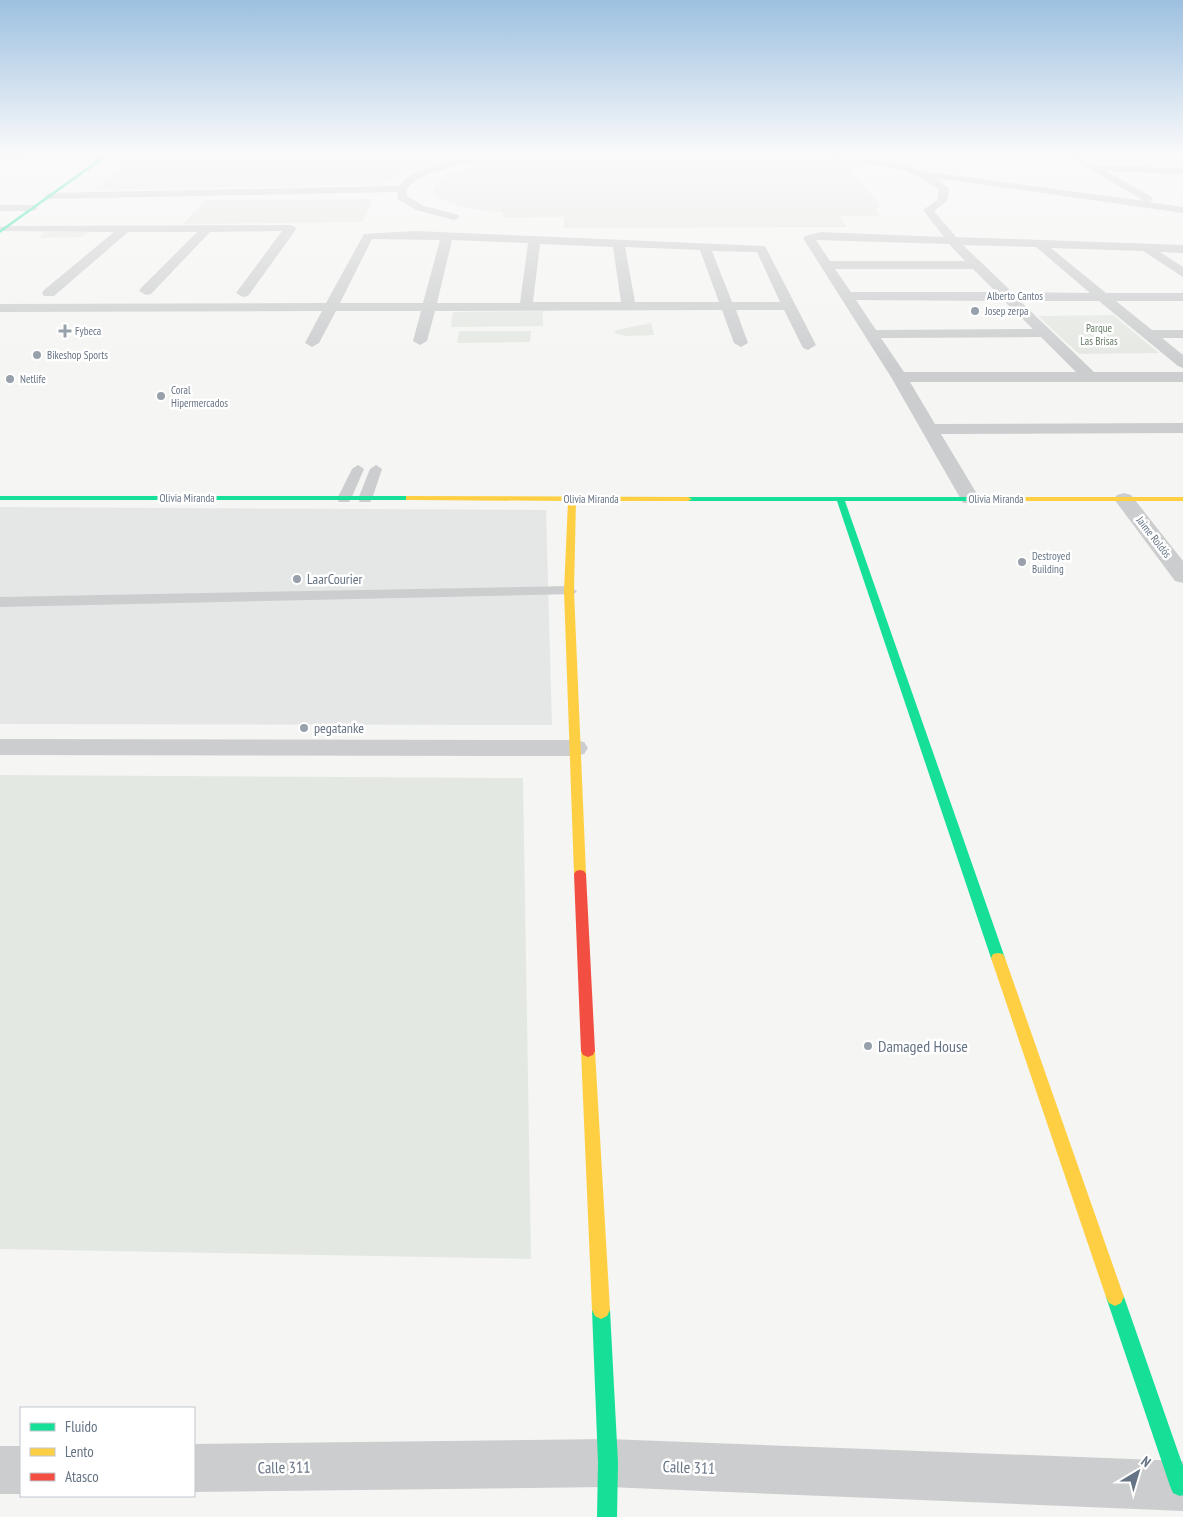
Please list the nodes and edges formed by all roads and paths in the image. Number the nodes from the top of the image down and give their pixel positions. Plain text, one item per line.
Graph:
1 (939, 224) edge
2 (206, 228) junction
3 (125, 229) junction
4 (2, 230) edge
5 (447, 236) junction
6 (534, 240) junction
7 (952, 240) junction
8 (618, 243) junction
9 (1039, 244) junction
10 (704, 247) junction
11 (1146, 247) junction
12 (1183, 249) edge
13 (976, 265) junction
14 (828, 266) junction
15 (1183, 274) edge
16 (146, 291) dead end
17 (243, 292) dead end
18 (847, 296) junction
19 (1007, 296) junction
20 (1103, 297) junction
21 (1183, 297) edge
22 (0, 301) edge
23 (42, 301) junction
24 (727, 303) junction
25 (788, 303) junction
26 (429, 304) junction
27 (527, 304) junction
28 (628, 304) junction
29 (332, 305) junction
30 (0, 308) edge
31 (1044, 333) junction
32 (871, 334) junction
33 (1147, 334) junction
34 (1183, 334) edge
35 (420, 341) dead end
36 (312, 343) dead end
37 (741, 343) dead end
38 (808, 345) dead end
39 (1183, 363) edge
40 (899, 377) junction
41 (1090, 377) junction
42 (1183, 377) edge
43 (1183, 428) edge
44 (930, 429) junction
45 (358, 469) dead end
46 (376, 469) dead end
47 (0, 498) edge
48 (344, 499) junction
49 (365, 499) junction
50 (572, 499) junction
51 (840, 499) junction
52 (970, 499) junction
53 (1124, 499) junction
54 (1183, 499) edge
55 (1183, 576) edge
56 (569, 591) junction
57 (0, 602) edge
58 (0, 747) edge
59 (574, 748) junction
60 (608, 1463) junction
61 (195, 1468) edge
62 (0, 1470) edge
63 (20, 1470) edge
64 (1182, 1486) edge
65 (607, 1517) edge

1 - 7 street
2 - 3 street
2 - 16 street
2 - 17 street
3 - 4 street
3 - 23 street
5 - 6 street
5 - 26 street
5 - 29 street
6 - 8 street
6 - 27 street
7 - 9 street
7 - 13 street
7 - 14 street
8 - 10 street
8 - 28 street
9 - 11 street
9 - 20 street
10 - 24 street
10 - 25 street
11 - 12 street
11 - 15 street
13 - 14 street
13 - 19 street
14 - 18 street
18 - 19 street, Alberto Cantos
18 - 32 street
19 - 20 street, Alberto Cantos
19 - 31 street
20 - 21 street, Alberto Cantos
20 - 33 street
22 - 23 street
23 - 29 street
23 - 30 street
24 - 25 street
24 - 28 street
24 - 37 street
25 - 38 street
26 - 27 street
26 - 29 street
26 - 35 street
27 - 28 street
29 - 36 street
31 - 32 street
31 - 41 street
32 - 40 street
33 - 34 street
33 - 39 street
40 - 41 street
40 - 44 street
41 - 42 street
43 - 44 street
44 - 52 street
45 - 48 lane
46 - 49 lane
47 - 48 street, Olivia Miranda
48 - 49 street, Olivia Miranda
49 - 50 street, Olivia Miranda
50 - 51 street, Olivia Miranda
50 - 56 street
51 - 52 street, Olivia Miranda
51 - 64 street
52 - 53 street, Olivia Miranda
53 - 54 street, Olivia Miranda
53 - 55 street, Jaime Roldós
56 - 57 lane
56 - 59 street
58 - 59 street
59 - 60 street
60 - 61 street, Calle 311
60 - 64 street, Calle 311
60 - 65 street
62 - 63 street

